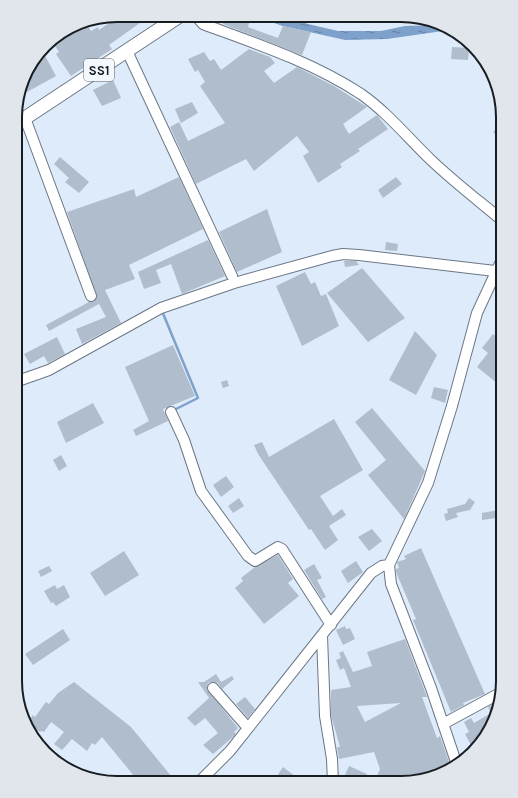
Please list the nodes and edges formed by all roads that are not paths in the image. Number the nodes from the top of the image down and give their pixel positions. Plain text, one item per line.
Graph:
1 (170, 22) edge
2 (201, 22) edge
3 (127, 51) junction
4 (22, 120) edge
5 (22, 126) edge
6 (496, 215) edge
7 (495, 271) joint
8 (232, 276) dead end
9 (91, 296) dead end
10 (22, 380) edge
11 (171, 412) dead end
12 (389, 564) junction
13 (331, 625) junction
14 (322, 636) junction
15 (213, 688) dead end
16 (495, 696) edge
17 (443, 724) junction
18 (248, 728) junction
19 (455, 759) edge
20 (205, 776) edge
21 (333, 776) edge

1 - 3 main road, SS1
2 - 6 street
3 - 4 main road, SS1
3 - 8 street
5 - 9 street
7 - 10 street
7 - 12 street
11 - 13 street
12 - 13 street
12 - 17 street
13 - 14 street
14 - 18 street
14 - 21 street
15 - 18 street
16 - 17 street
17 - 19 street
18 - 20 street

